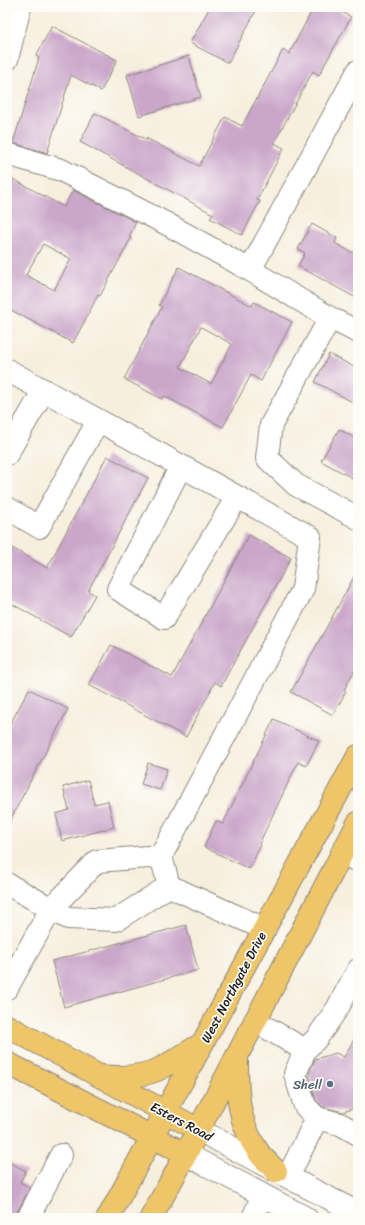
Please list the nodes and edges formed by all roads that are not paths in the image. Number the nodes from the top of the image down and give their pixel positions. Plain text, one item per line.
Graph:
1 (20, 7) edge
2 (7, 60) edge
3 (358, 70) edge
4 (7, 154) edge
5 (250, 270) junction
6 (330, 318) junction
7 (358, 332) edge
8 (7, 370) edge
9 (44, 390) junction
10 (98, 420) junction
11 (7, 454) edge
12 (181, 466) junction
13 (237, 497) junction
14 (7, 508) edge
15 (358, 518) edge
16 (358, 756) edge
17 (358, 823) edge
18 (316, 834) junction
19 (348, 854) edge
20 (161, 856) junction
21 (7, 884) edge
22 (169, 886) junction
23 (51, 909) junction
24 (264, 928) junction
25 (358, 970) edge
26 (7, 988) edge
27 (255, 1021) junction
28 (7, 1026) edge
29 (202, 1044) junction
30 (305, 1050) junction
31 (238, 1055) junction
32 (7, 1063) edge
33 (97, 1075) junction
34 (165, 1112) junction
35 (317, 1118) junction
36 (199, 1130) junction
37 (358, 1134) edge
38 (152, 1137) junction
39 (186, 1154) junction
40 (61, 1155) dead end
41 (282, 1174) junction
42 (263, 1195) junction
43 (358, 1213) edge
44 (28, 1218) edge
45 (108, 1218) edge
46 (151, 1218) edge
47 (253, 1218) edge
48 (306, 1218) edge

1 - 2 street
3 - 5 street
4 - 5 street
5 - 6 street
6 - 7 street
6 - 15 street
8 - 9 street
9 - 10 street
9 - 11 street
10 - 12 street
10 - 14 street
12 - 13 street
12 - 13 street
13 - 20 street
16 - 18 main road, West Northgate Drive
17 - 19 main road
18 - 19 main road
18 - 24 main road, West Northgate Drive
19 - 27 main road
20 - 22 street
20 - 23 street
21 - 23 street
22 - 23 street
22 - 24 street
23 - 26 street
24 - 29 main road, West Northgate Drive
25 - 30 street
27 - 30 street
27 - 31 main road
28 - 33 main road, Esters Road
29 - 33 main road
29 - 34 main road, West Northgate Drive
30 - 35 street
31 - 36 main road
31 - 41 main road
32 - 38 main road
33 - 34 main road, Esters Road
34 - 36 main road, Esters Road
34 - 38 main road, West Northgate Drive
35 - 37 street
35 - 41 street
36 - 39 main road
36 - 41 street, Esters Road
38 - 39 main road
38 - 45 main road, West Northgate Drive
39 - 42 street
39 - 46 main road
40 - 44 street
41 - 43 street, Esters Road
42 - 47 street
42 - 48 street

